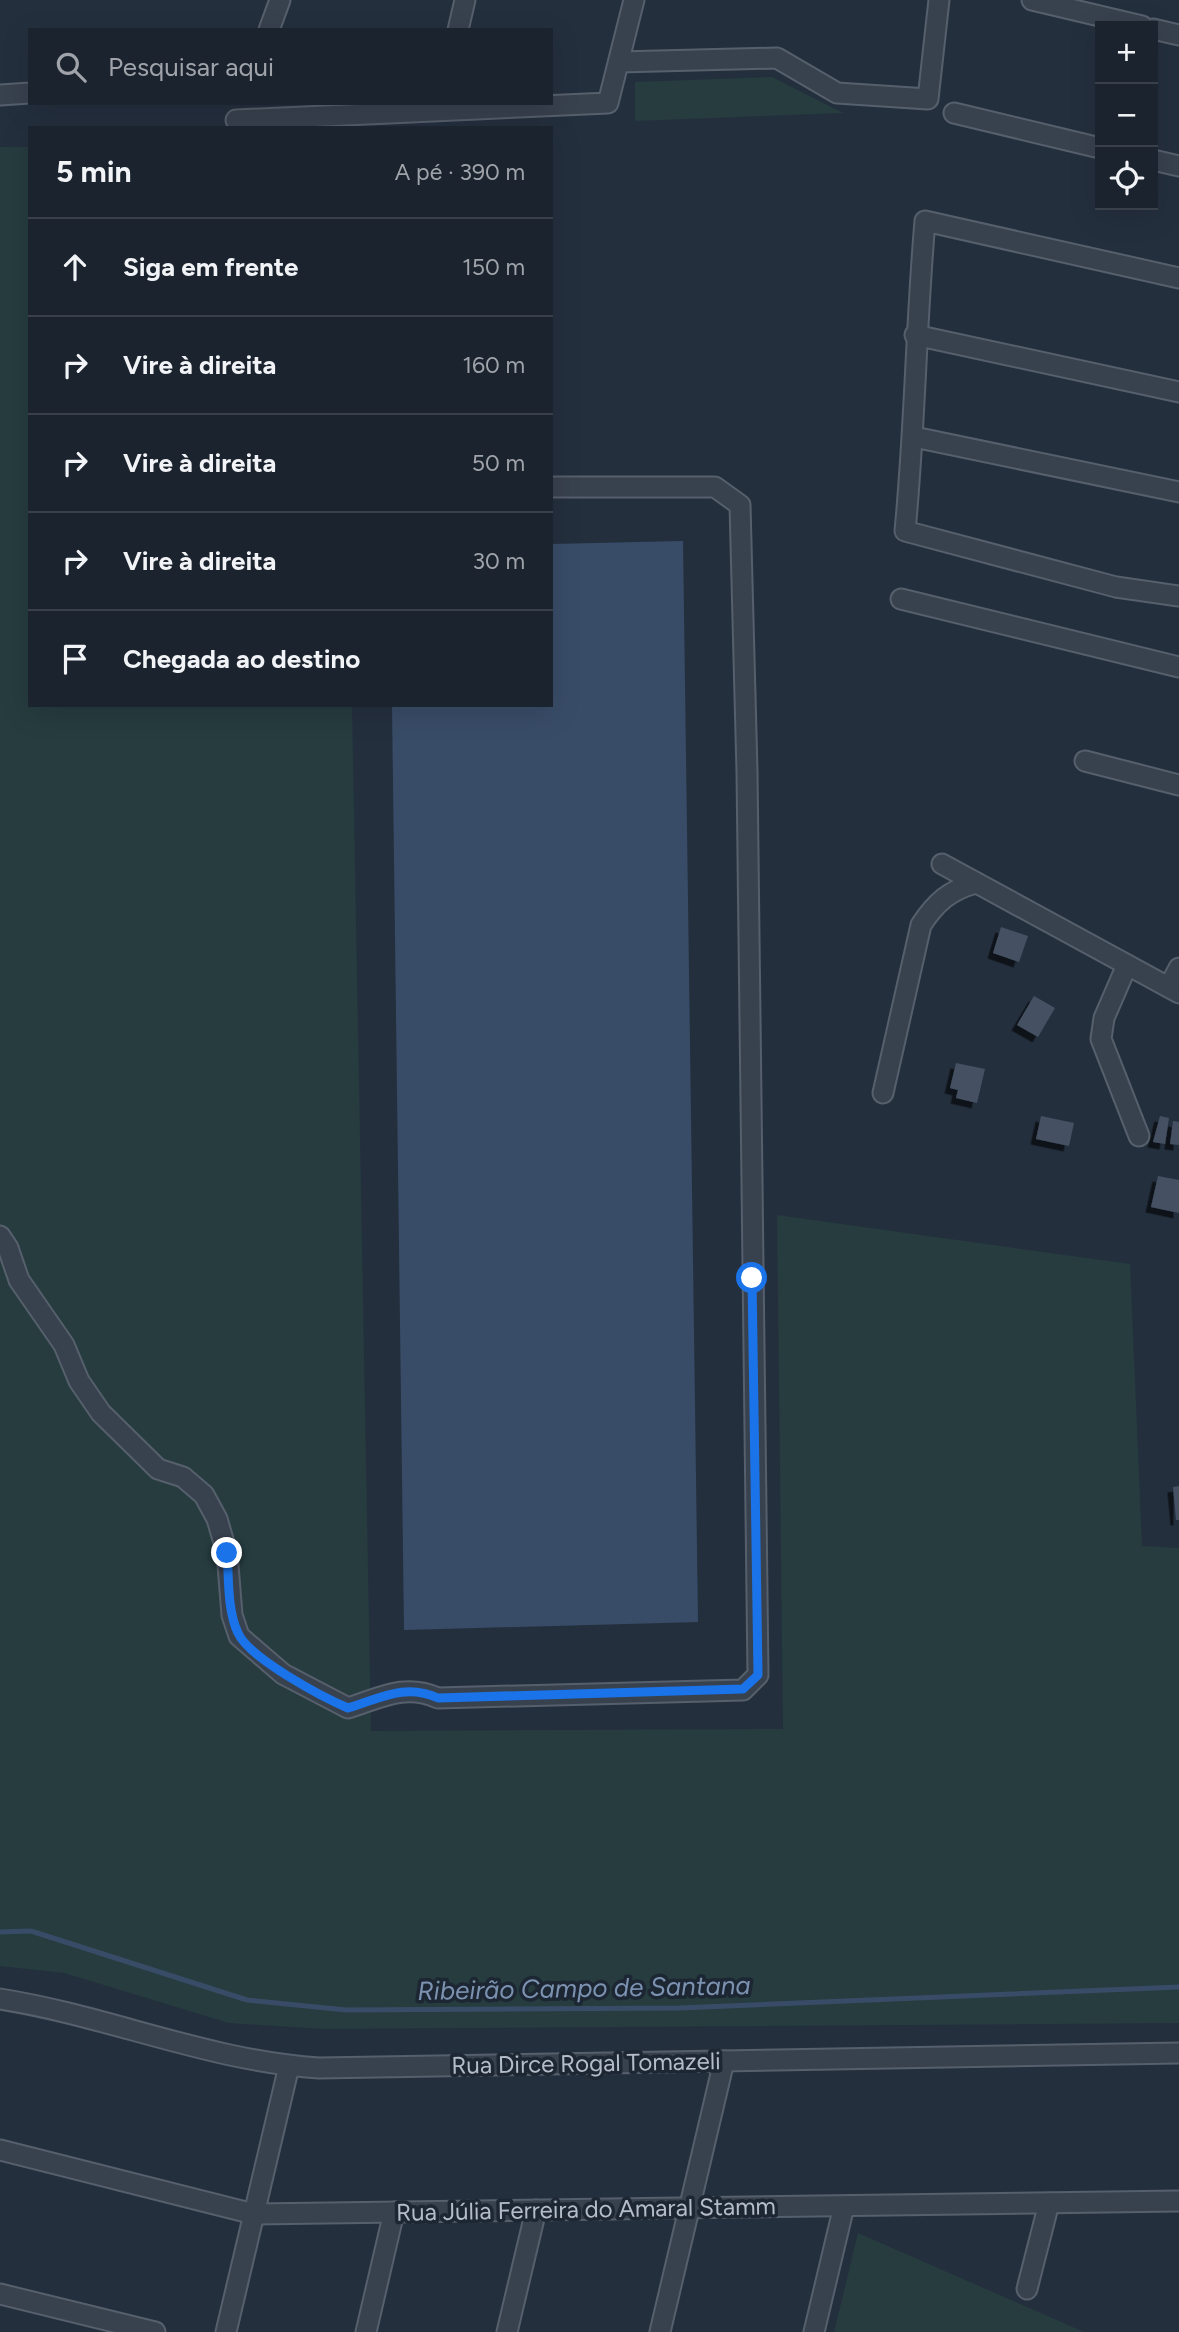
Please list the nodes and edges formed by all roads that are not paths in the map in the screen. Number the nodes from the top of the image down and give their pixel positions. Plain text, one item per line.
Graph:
1 (280, 0) edge
2 (465, 0) edge
3 (634, 0) edge
4 (939, 0) edge
5 (1032, 0) edge
6 (1121, 21) edge
7 (270, 28) edge
8 (458, 28) edge
9 (1158, 30) edge
10 (1179, 35) edge
11 (619, 62) junction
12 (28, 93) edge
13 (0, 94) edge
14 (553, 104) edge
15 (524, 105) edge
16 (440, 107) edge
17 (954, 113) dead end
18 (239, 117) edge
19 (1096, 147) edge
20 (1158, 161) edge
21 (1179, 166) edge
22 (1179, 278) edge
23 (915, 335) junction
24 (1179, 392) edge
25 (914, 437) junction
26 (553, 487) edge
27 (1179, 492) edge
28 (1179, 596) edge
29 (901, 599) dead end
30 (1179, 667) edge
31 (1085, 761) dead end
32 (1179, 785) edge
33 (942, 864) dead end
34 (976, 883) junction
35 (1127, 965) junction
36 (1179, 968) edge
37 (1174, 990) edge
38 (883, 1093) dead end
39 (1139, 1136) dead end
40 (0, 1236) edge
41 (0, 1999) edge
42 (1179, 2053) edge
43 (724, 2061) junction
44 (289, 2066) junction
45 (0, 2150) edge
46 (1179, 2201) edge
47 (1049, 2203) junction
48 (844, 2206) junction
49 (689, 2208) junction
50 (536, 2210) junction
51 (394, 2212) junction
52 (254, 2214) junction
53 (1027, 2289) dead end
54 (0, 2294) edge
55 (155, 2332) edge
56 (226, 2332) edge
57 (366, 2332) edge
58 (507, 2332) edge
59 (660, 2332) edge
60 (814, 2332) edge

1 - 7 street
2 - 8 street
3 - 11 street
4 - 11 street
5 - 6 street
9 - 10 street
11 - 14 street
12 - 13 street
15 - 16 street
16 - 18 street
17 - 19 street
20 - 21 street
22 - 23 street
23 - 24 street
23 - 25 street
25 - 27 street
25 - 28 street
26 - 40 street
29 - 30 street
31 - 32 street
33 - 34 street
34 - 35 street
34 - 38 street
35 - 37 street
35 - 39 street
36 - 37 street
41 - 44 street, Rua Dirce Rogal Tomazeli
42 - 43 street, Rua Dirce Rogal Tomazeli
43 - 44 street, Rua Dirce Rogal Tomazeli
43 - 49 street
44 - 52 street
45 - 52 street, Rua Júlia Ferreira do Amaral Stamm
46 - 47 street, Rua Júlia Ferreira do Amaral Stamm
47 - 48 street, Rua Júlia Ferreira do Amaral Stamm
47 - 53 street
48 - 49 street, Rua Júlia Ferreira do Amaral Stamm
48 - 60 street
49 - 50 street, Rua Júlia Ferreira do Amaral Stamm
49 - 59 street
50 - 51 street, Rua Júlia Ferreira do Amaral Stamm
50 - 58 street
51 - 52 street, Rua Júlia Ferreira do Amaral Stamm
51 - 57 street
52 - 56 street
54 - 55 street

